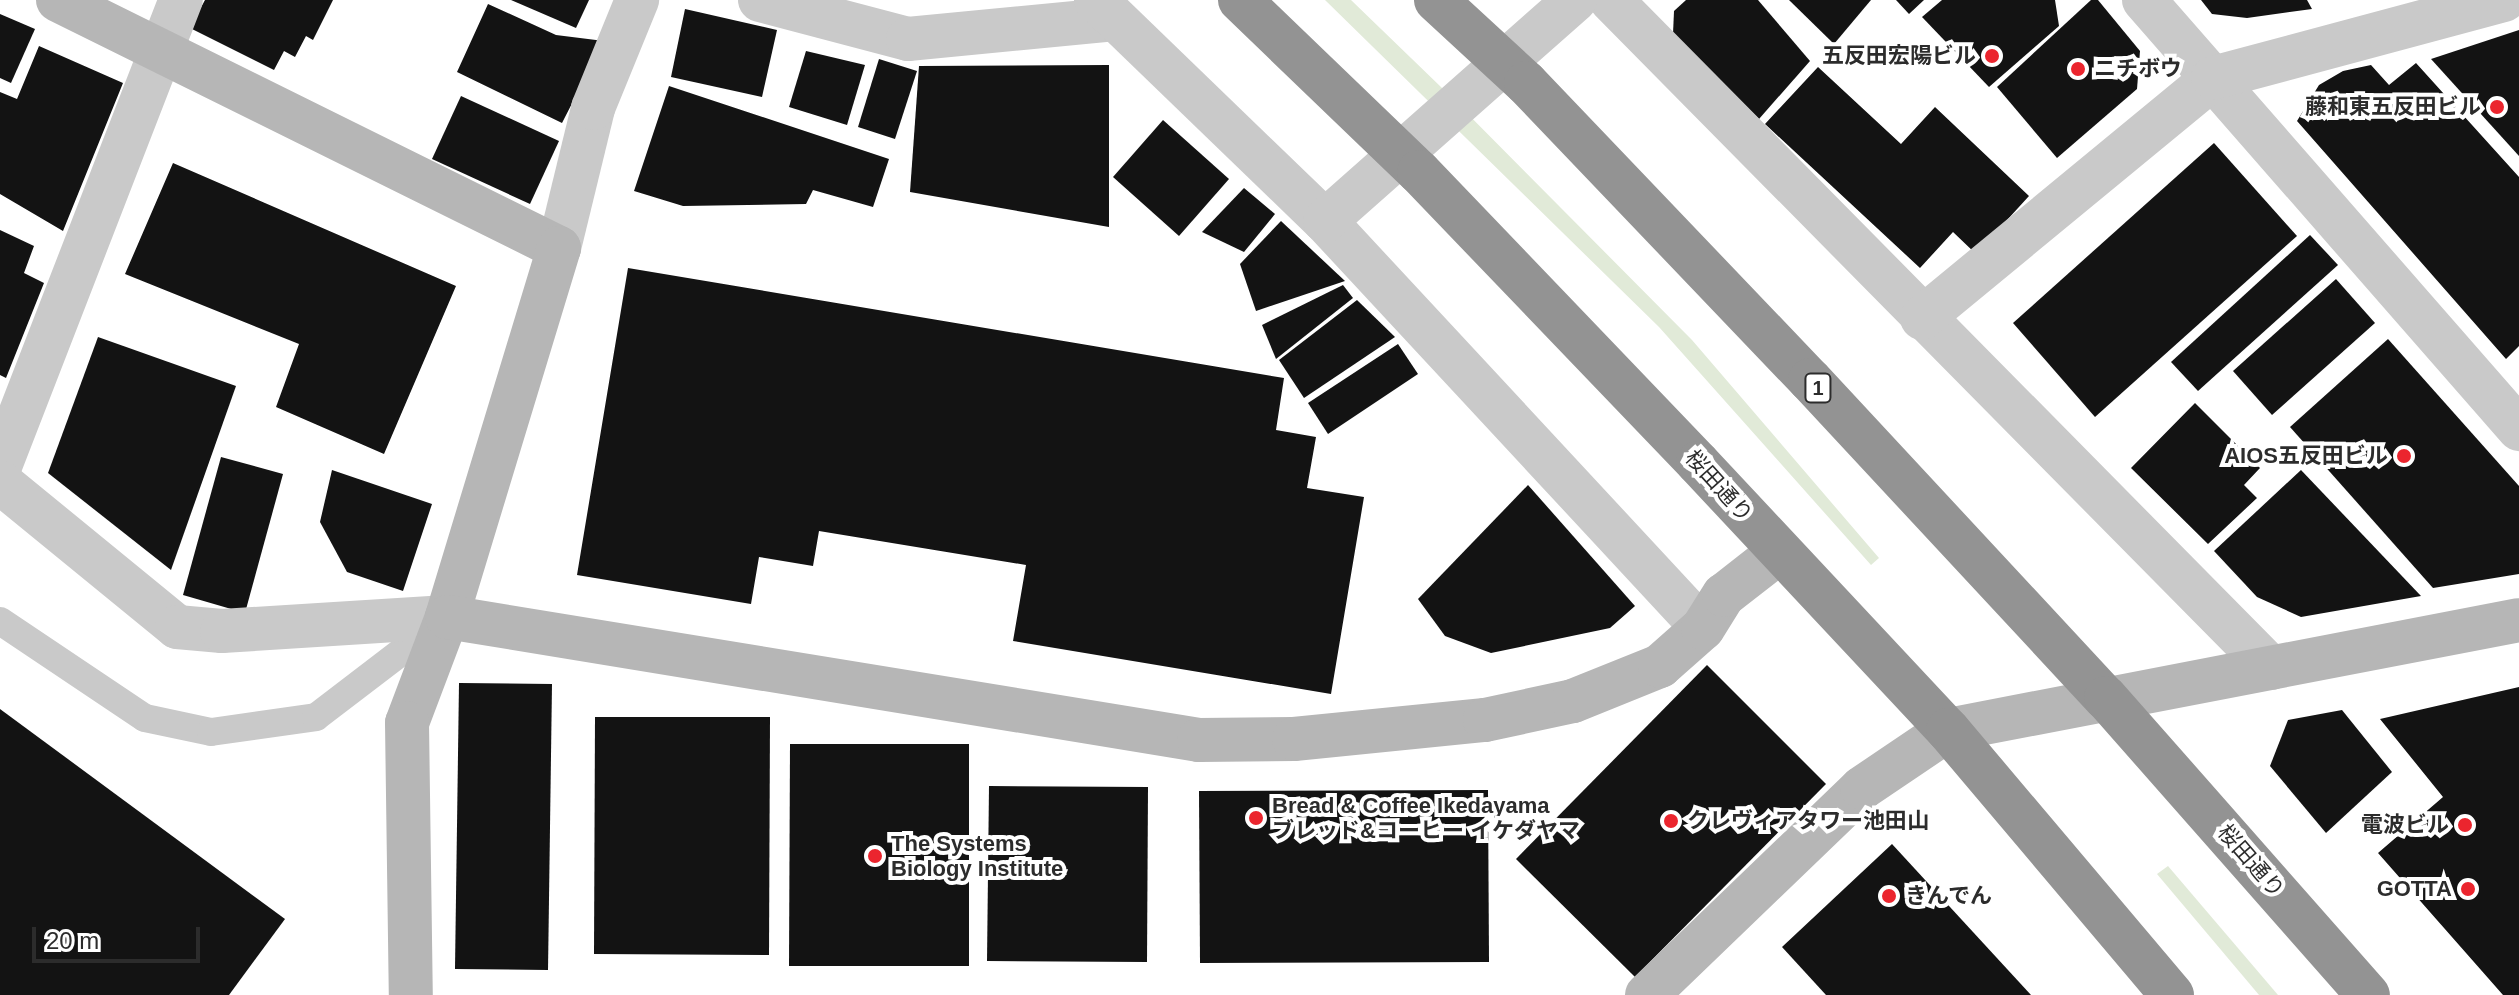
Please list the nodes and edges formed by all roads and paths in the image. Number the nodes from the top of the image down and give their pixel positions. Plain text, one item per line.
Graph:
1 (58, 0) edge
2 (181, 0) edge
3 (637, 0) edge
4 (760, 0) edge
5 (1240, 0) edge
6 (1575, 0) edge
7 (1611, 0) edge
8 (2144, 0) edge
9 (2504, 0) edge
10 (1444, 8) edge
11 (1106, 9) edge
12 (159, 52) junction
13 (2213, 78) junction
14 (1325, 221) junction
15 (559, 248) junction
16 (1922, 318) junction
17 (2519, 429) edge
18 (0, 466) edge
19 (0, 482) edge
20 (1779, 552) junction
21 (447, 617) junction
22 (2519, 620) edge
23 (0, 621) edge
24 (1703, 628) junction
25 (2271, 668) junction
26 (2106, 698) junction
27 (1948, 730) junction
28 (411, 995) edge
29 (1647, 995) edge
30 (2172, 995) edge
31 (2368, 995) edge

1 - 12 street
2 - 12 street
3 - 15 street
4 - 11 street
5 - 20 highway, 桜田通り
6 - 14 street
7 - 16 street
8 - 13 street
9 - 13 street
10 - 26 highway, 桜田通り / 1
11 - 14 street
12 - 15 street
12 - 18 street
13 - 16 street
13 - 17 street
14 - 24 street
15 - 21 street
16 - 25 street
19 - 21 street
20 - 24 street
20 - 27 highway, 桜田通り
21 - 23 lane
21 - 24 street
21 - 28 street
22 - 25 street
25 - 26 street
26 - 27 street
26 - 31 highway, 桜田通り / 1
27 - 29 street
27 - 30 highway, 桜田通り

